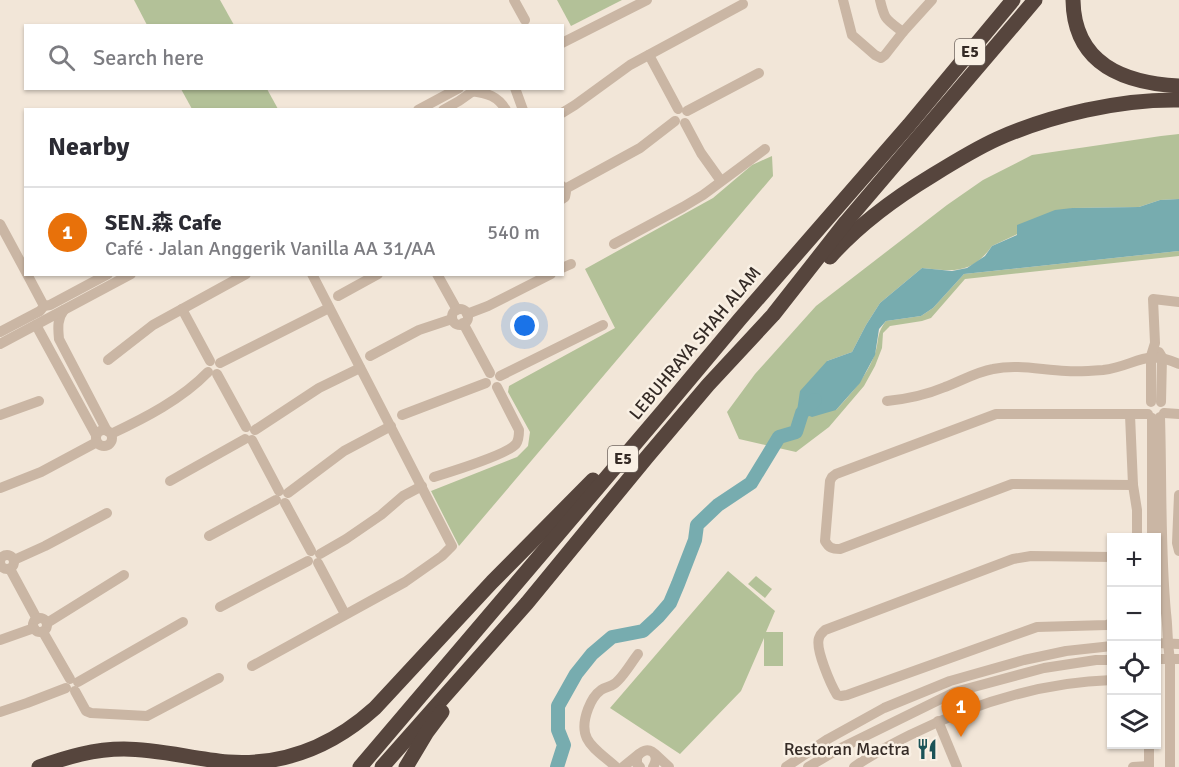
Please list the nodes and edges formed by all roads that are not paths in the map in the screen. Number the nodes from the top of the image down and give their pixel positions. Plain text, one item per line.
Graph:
1 (514, 0) edge
2 (634, 0) edge
3 (647, 0) edge
4 (843, 0) edge
5 (880, 0) edge
6 (932, 0) edge
7 (1013, 0) edge
8 (1035, 0) edge
9 (1072, 0) edge
10 (742, 4) dead end
11 (525, 20) dead end
12 (903, 32) junction
13 (564, 35) edge
14 (564, 42) edge
15 (649, 55) junction
16 (759, 74) dead end
17 (1179, 86) edge
18 (455, 90) edge
19 (474, 90) edge
20 (516, 90) edge
21 (1168, 95) edge
22 (422, 108) edge
23 (447, 108) edge
24 (505, 108) edge
25 (522, 108) edge
26 (683, 110) junction
27 (564, 112) edge
28 (680, 122) junction
29 (765, 149) dead end
30 (721, 181) junction
31 (564, 191) edge
32 (0, 224) edge
33 (614, 244) dead end
34 (24, 269) edge
35 (28, 276) edge
36 (104, 276) edge
37 (127, 276) edge
38 (242, 276) edge
39 (313, 276) edge
40 (374, 276) edge
41 (438, 276) edge
42 (547, 276) edge
43 (338, 296) dead end
44 (1179, 302) edge
45 (75, 304) junction
46 (47, 305) junction
47 (329, 308) junction
48 (182, 309) junction
49 (772, 315) junction
50 (460, 316) junction
51 (36, 325) junction
52 (603, 325) dead end
53 (0, 332) edge
54 (12, 338) junction
55 (0, 344) edge
56 (46, 344) junction
57 (370, 356) dead end
58 (1156, 357) junction
59 (108, 360) dead end
60 (1179, 364) edge
61 (214, 367) junction
62 (360, 368) junction
63 (493, 380) junction
64 (39, 400) dead end
65 (887, 401) dead end
66 (663, 411) junction
67 (1156, 411) junction
68 (1179, 414) edge
69 (0, 415) edge
70 (402, 415) dead end
71 (1130, 415) junction
72 (391, 426) junction
73 (249, 434) junction
74 (103, 436) junction
75 (434, 477) dead end
76 (170, 481) dead end
77 (1133, 485) junction
78 (422, 486) junction
79 (0, 488) edge
80 (1179, 495) edge
81 (282, 497) junction
82 (107, 513) dead end
83 (1137, 533) edge
84 (1152, 533) edge
85 (209, 536) dead end
86 (1179, 551) edge
87 (314, 557) junction
88 (1107, 557) edge
89 (5, 560) edge
90 (124, 575) dead end
91 (527, 603) junction
92 (220, 607) dead end
93 (345, 614) junction
94 (183, 622) dead end
95 (40, 625) junction
96 (1107, 625) edge
97 (1168, 628) junction
98 (1179, 639) edge
99 (0, 640) edge
100 (1162, 643) edge
101 (1179, 644) edge
102 (1107, 647) edge
103 (638, 654) dead end
104 (1175, 659) edge
105 (1107, 660) edge
106 (252, 666) dead end
107 (219, 678) dead end
108 (1107, 680) edge
109 (1174, 680) edge
110 (72, 685) junction
111 (0, 712) edge
112 (938, 721) junction
113 (1149, 749) edge
114 (639, 754) junction
115 (655, 754) junction
116 (1149, 766) edge
117 (39, 767) edge
118 (360, 767) edge
119 (382, 767) edge
120 (406, 767) edge
121 (616, 767) edge
122 (623, 767) edge
123 (640, 767) edge
124 (653, 767) edge
125 (669, 767) edge
126 (786, 767) edge
127 (808, 767) edge
128 (854, 767) edge
129 (957, 767) edge
130 (1133, 767) edge
131 (1170, 767) edge

1 - 11 street
2 - 13 street
3 - 14 street
4 - 12 street
5 - 12 street
6 - 12 street
7 - 66 highway, LEBUHRAYA SHAH ALAM / E5
8 - 49 highway, LEBUHRAYA SHAH ALAM / E5
9 - 21 highway
10 - 15 street
15 - 26 street
15 - 27 street
16 - 26 street
17 - 21 highway
18 - 22 street
19 - 23 street
19 - 24 street
20 - 25 street
21 - 49 highway
26 - 28 street
28 - 30 street
28 - 31 street
29 - 30 street
30 - 33 street
32 - 34 street
35 - 46 street
36 - 46 street
37 - 45 street
38 - 48 street
39 - 47 street
40 - 43 street
41 - 50 street
42 - 50 street
44 - 58 street
45 - 51 street
45 - 74 street
46 - 51 street
46 - 53 street
47 - 61 street
47 - 62 street
48 - 59 street
48 - 61 street
49 - 91 highway, LEBUHRAYA SHAH ALAM / E5
50 - 57 street
50 - 63 street
51 - 54 street
51 - 56 street
52 - 63 street
54 - 55 street
54 - 56 street
56 - 74 street
58 - 60 street
58 - 65 street
58 - 67 street
61 - 73 street
61 - 74 street
62 - 72 street
62 - 73 street
63 - 70 street
63 - 75 street
64 - 69 street
66 - 117 highway
66 - 118 highway, LEBUHRAYA SHAH ALAM / E5
67 - 68 street
67 - 71 street
67 - 84 street
67 - 97 street
71 - 77 street
71 - 77 street
72 - 78 street
72 - 81 street
73 - 76 street
73 - 81 street
74 - 79 street
77 - 83 street
78 - 87 street
78 - 93 street
80 - 86 street
81 - 85 street
81 - 87 street
82 - 89 street
87 - 92 street
87 - 93 street
88 - 96 street
89 - 95 street
90 - 95 street
91 - 119 highway, LEBUHRAYA SHAH ALAM / E5
91 - 120 highway
93 - 106 street
94 - 110 street
95 - 99 street
95 - 110 street
97 - 98 street
97 - 100 street
100 - 101 street
100 - 104 street
102 - 126 street
103 - 121 street
104 - 109 street
105 - 127 street
107 - 110 street
108 - 112 street
109 - 131 street
110 - 111 street
112 - 128 street
112 - 129 street
113 - 116 street
114 - 115 street
114 - 122 street
114 - 123 street
115 - 124 street
115 - 125 street
116 - 130 street

